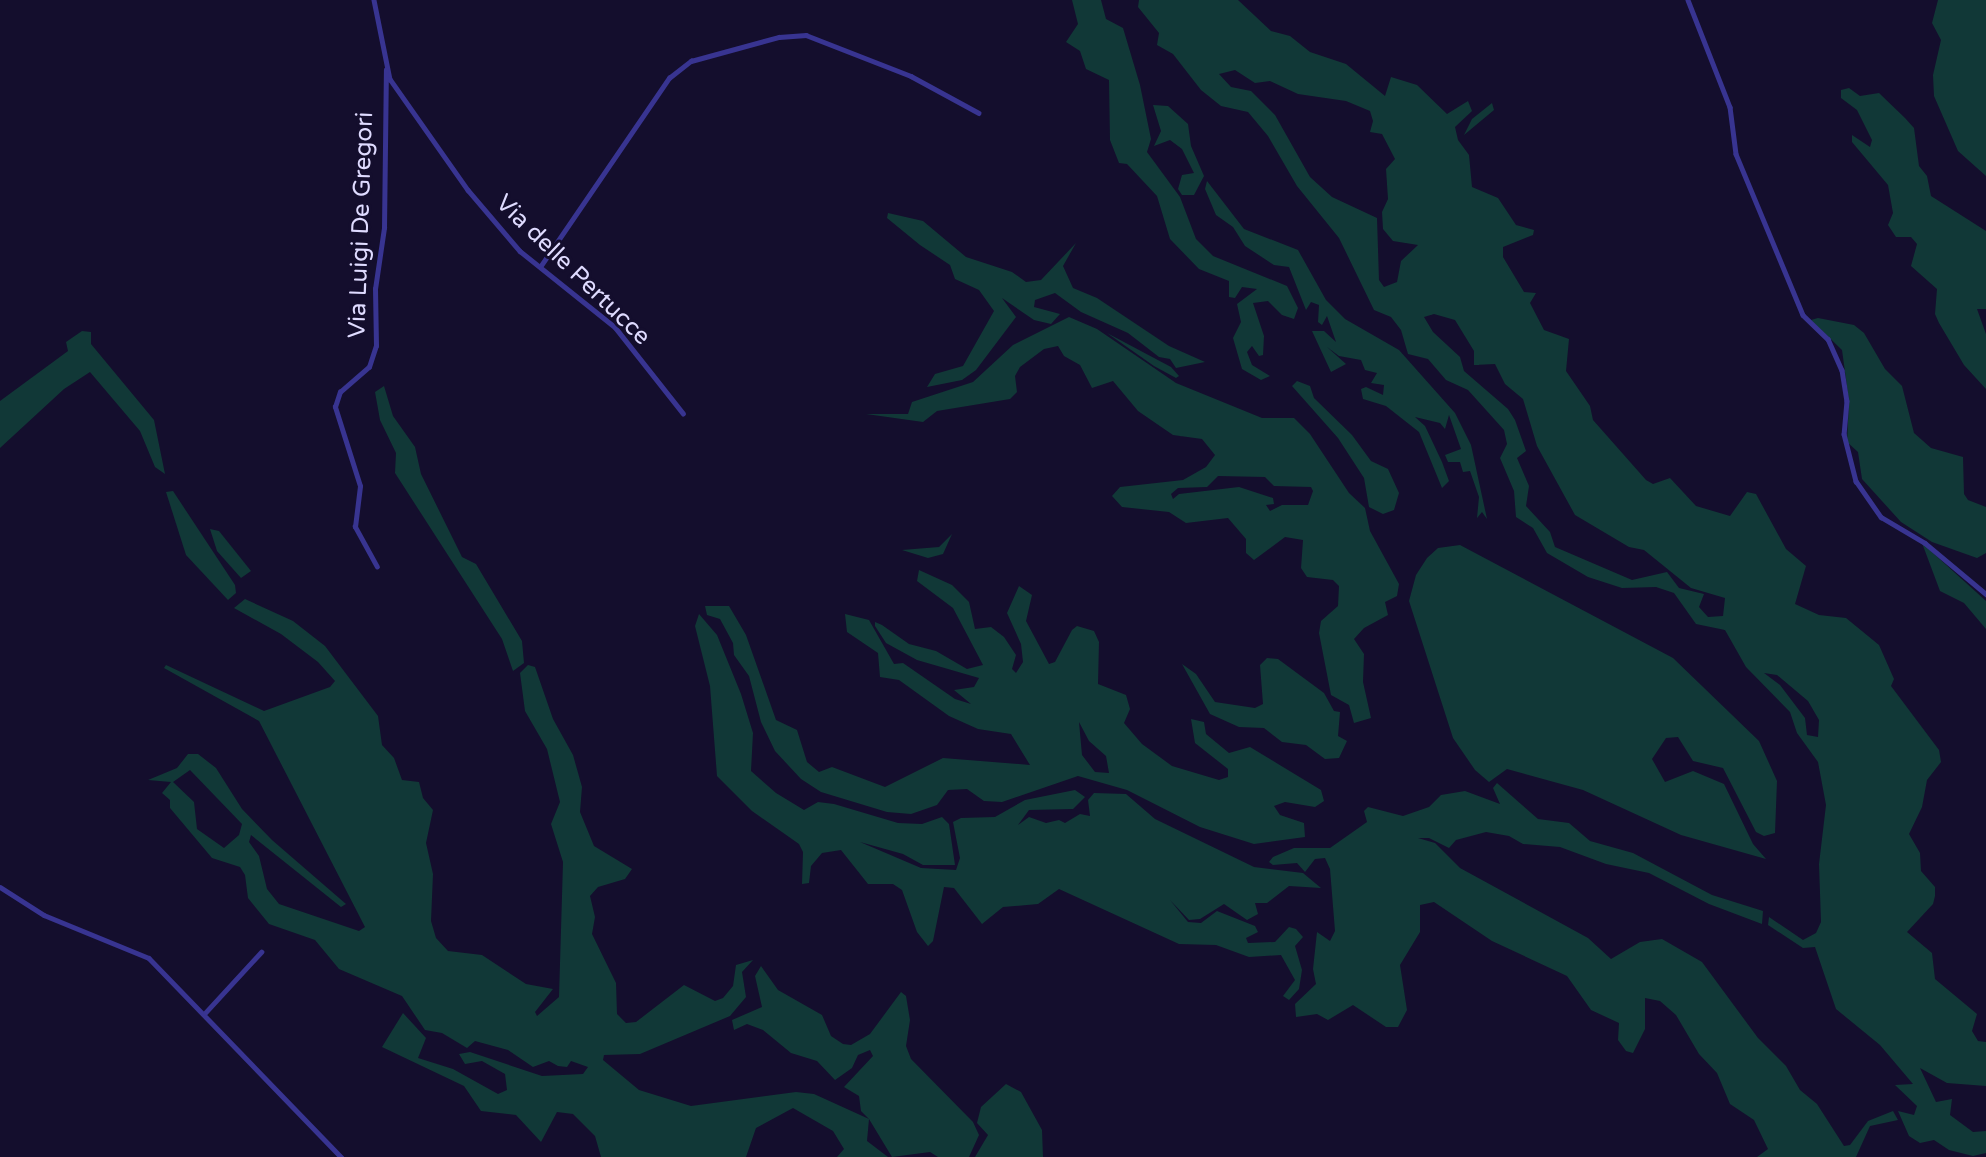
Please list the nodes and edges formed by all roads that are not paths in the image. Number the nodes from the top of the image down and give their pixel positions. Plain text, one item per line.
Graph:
1 (374, 0) edge
2 (1688, 0) edge
3 (386, 69) junction
4 (979, 113) dead end
5 (540, 267) junction
6 (683, 413) dead end
7 (377, 567) dead end
8 (1986, 594) edge
9 (0, 887) edge
10 (261, 951) dead end
11 (205, 1013) junction
12 (341, 1157) edge

1 - 3 street, Via delle Pertucce
2 - 8 street
3 - 5 street, Via delle Pertucce
3 - 7 street, Via Luigi De Gregori
4 - 5 street
5 - 6 street, Via delle Pertucce
9 - 11 street
10 - 11 street
11 - 12 street

